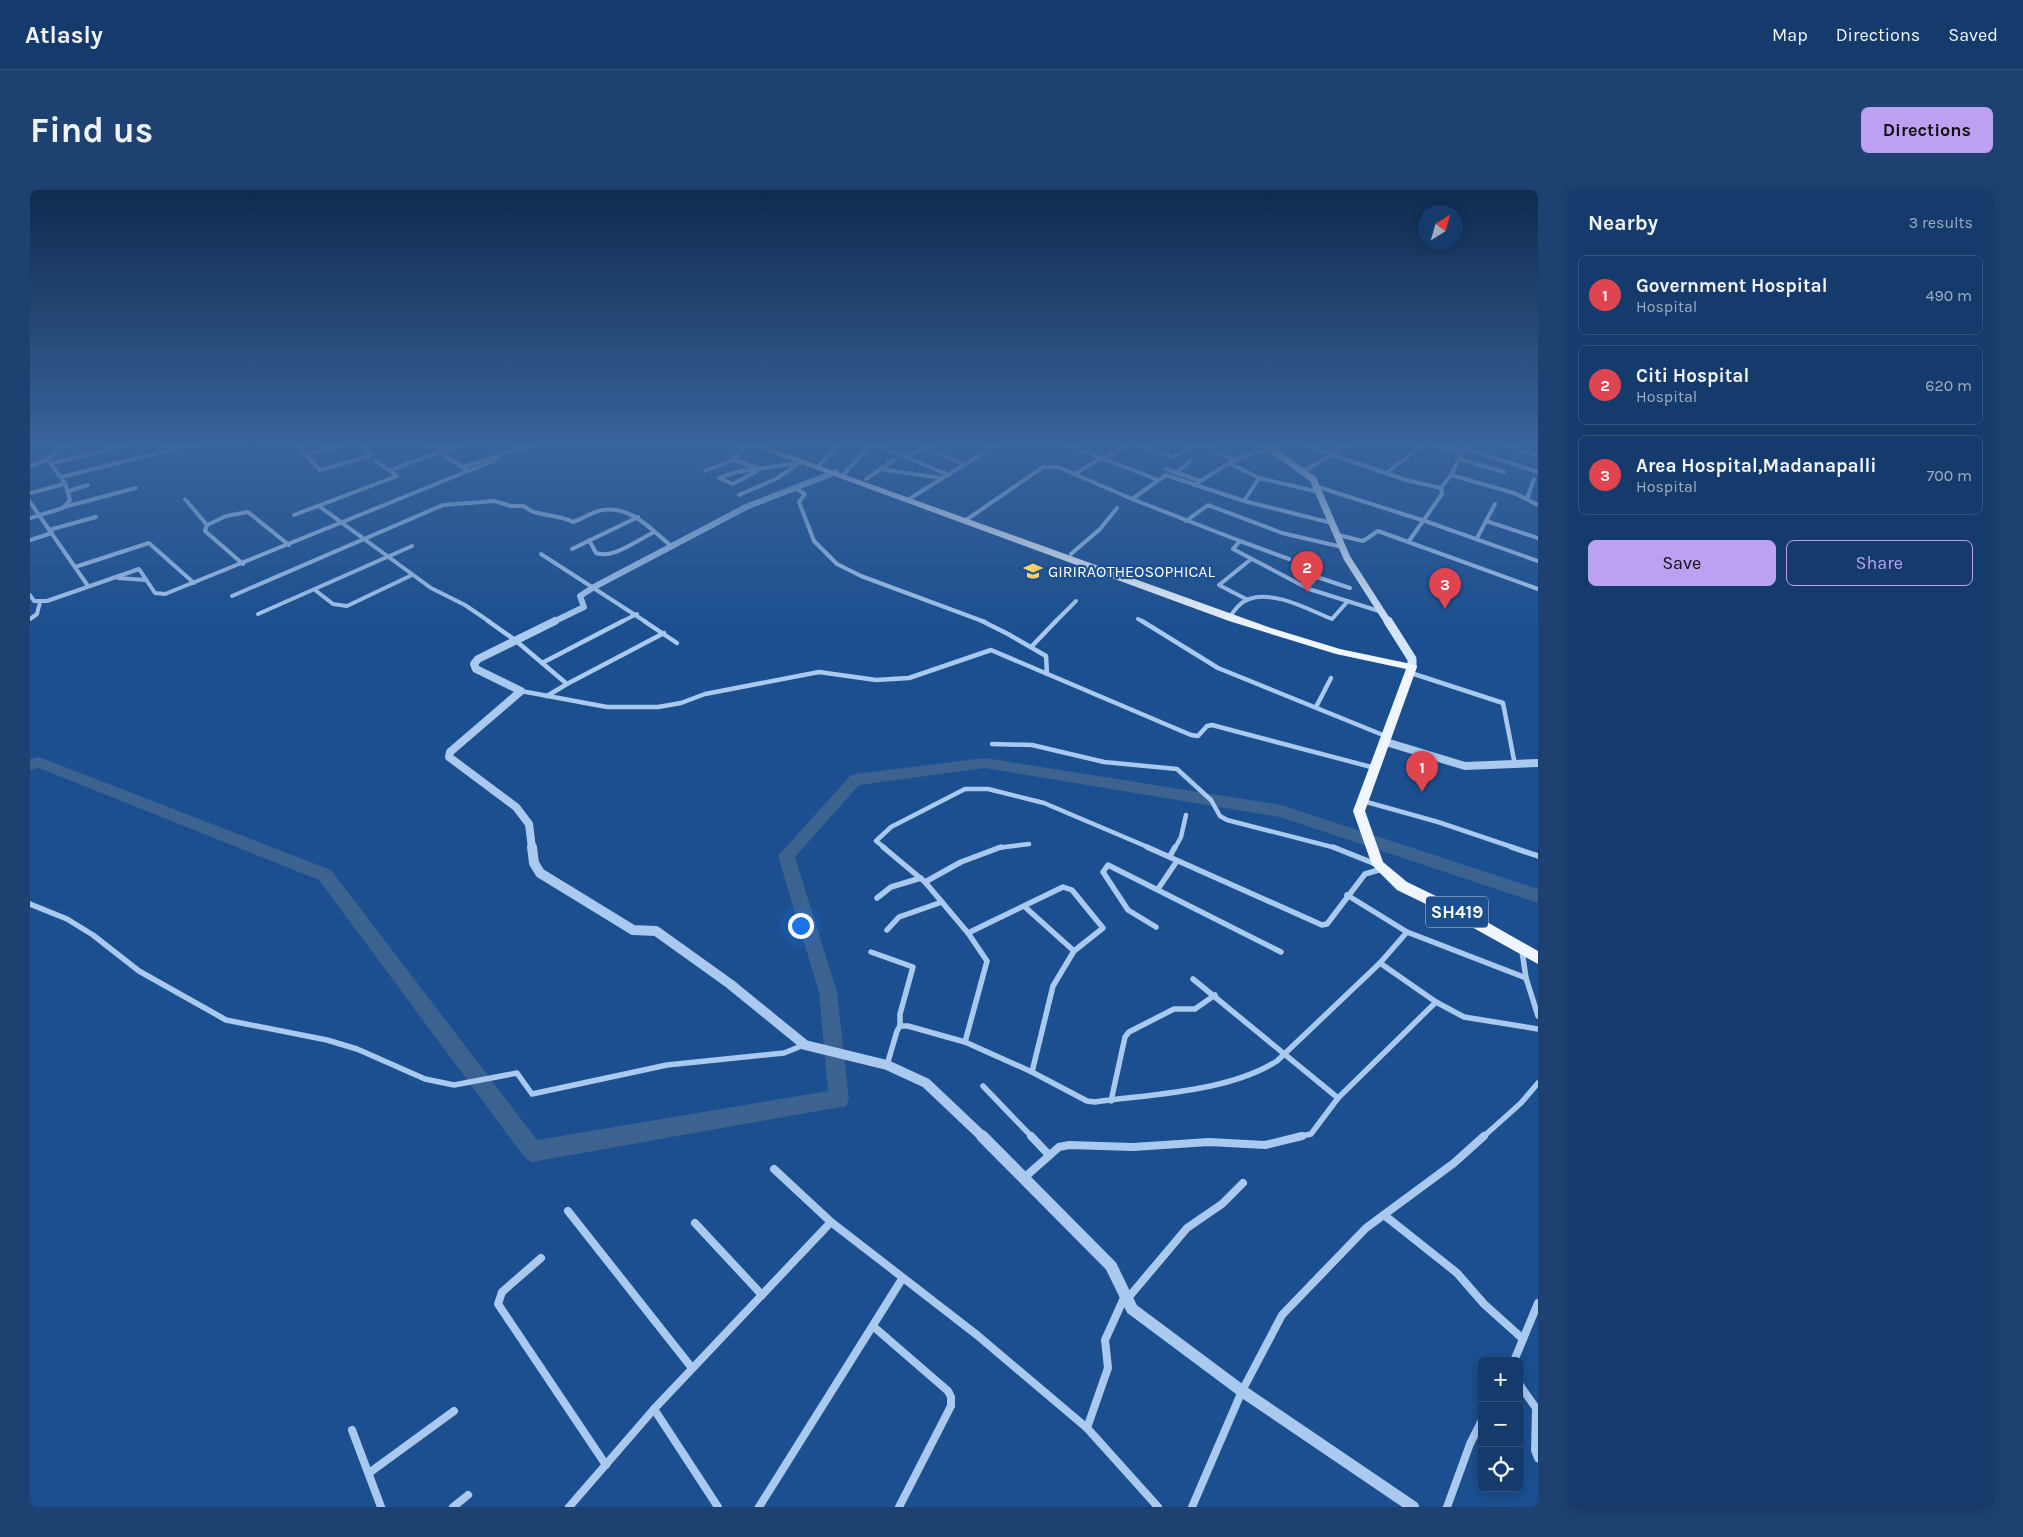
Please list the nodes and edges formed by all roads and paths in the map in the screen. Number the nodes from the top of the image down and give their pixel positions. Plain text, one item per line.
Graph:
1 (33, 506) edge
2 (69, 506) edge
3 (191, 506) edge
4 (318, 506) edge
5 (319, 506) edge
6 (383, 506) edge
7 (441, 506) edge
8 (523, 506) edge
9 (747, 506) edge
10 (800, 506) edge
11 (936, 506) edge
12 (986, 506) edge
13 (1149, 506) edge
14 (1206, 506) edge
15 (1212, 506) edge
16 (1266, 506) edge
17 (1325, 506) edge
18 (1375, 506) edge
19 (1434, 506) edge
20 (1494, 506) edge
21 (63, 508) joint
22 (1117, 508) dead end
23 (39, 515) junction
24 (294, 516) dead end
25 (96, 517) dead end
26 (638, 517) junction
27 (30, 518) edge
28 (969, 518) junction
29 (1186, 521) junction
30 (1425, 521) junction
31 (1486, 521) junction
32 (343, 523) junction
33 (1332, 523) junction
34 (207, 525) junction
35 (50, 532) junction
36 (654, 532) junction
37 (1338, 535) junction
38 (1477, 538) junction
39 (1538, 538) edge
40 (30, 540) edge
41 (366, 540) junction
42 (589, 540) junction
43 (1240, 541) junction
44 (1409, 541) junction
45 (289, 545) junction
46 (412, 546) dead end
47 (672, 547) junction
48 (1342, 547) junction
49 (572, 549) dead end
50 (542, 554) dead end
51 (1071, 554) junction
52 (389, 557) junction
53 (1289, 559) dead end
54 (1250, 560) junction
55 (1538, 560) edge
56 (243, 564) junction
57 (74, 567) junction
58 (412, 575) junction
59 (108, 579) junction
60 (146, 580) junction
61 (194, 583) junction
62 (88, 586) junction
63 (594, 587) junction
64 (1307, 588) junction
65 (1350, 588) dead end
66 (1538, 589) edge
67 (314, 590) junction
68 (30, 594) edge
69 (232, 596) dead end
70 (1246, 599) junction
71 (1076, 601) dead end
72 (1348, 601) junction
73 (40, 602) junction
74 (1380, 611) junction
75 (258, 614) dead end
76 (637, 614) junction
77 (1229, 617) junction
78 (1138, 619) dead end
79 (30, 620) edge
80 (664, 633) junction
81 (515, 640) junction
82 (678, 643) dead end
83 (1032, 646) junction
84 (542, 663) junction
85 (1411, 670) junction
86 (1047, 674) junction
87 (1331, 678) dead end
88 (567, 684) junction
89 (521, 691) junction
90 (546, 696) junction
91 (1316, 707) junction
92 (1387, 739) junction
93 (992, 744) dead end
94 (1538, 763) edge
95 (1514, 765) junction
96 (1375, 768) junction
97 (1363, 801) junction
98 (1186, 815) dead end
99 (1029, 844) dead end
100 (1170, 856) junction
101 (1538, 856) edge
102 (1176, 861) junction
103 (1380, 866) junction
104 (923, 880) junction
105 (1158, 890) junction
106 (1347, 896) junction
107 (877, 898) dead end
108 (942, 902) junction
109 (30, 904) edge
110 (1025, 907) junction
111 (1156, 927) dead end
112 (887, 930) dead end
113 (1406, 932) junction
114 (968, 933) junction
115 (1522, 950) junction
116 (871, 952) dead end
117 (1074, 952) junction
118 (1282, 952) dead end
119 (1538, 958) edge
120 (1380, 964) junction
121 (1526, 978) junction
122 (1193, 979) dead end
123 (1215, 995) junction
124 (1436, 1002) junction
125 (1538, 1016) edge
126 (900, 1026) junction
127 (1538, 1029) edge
128 (965, 1042) junction
129 (805, 1045) junction
130 (1286, 1054) junction
131 (881, 1064) junction
132 (1032, 1072) junction
133 (1538, 1083) edge
134 (983, 1086) dead end
135 (1338, 1098) junction
136 (1111, 1101) junction
137 (1049, 1155) junction
138 (774, 1169) dead end
139 (1025, 1177) junction
140 (1243, 1183) dead end
141 (568, 1211) dead end
142 (1384, 1215) junction
143 (831, 1222) junction
144 (695, 1223) dead end
145 (542, 1258) dead end
146 (902, 1279) junction
147 (762, 1295) junction
148 (1126, 1297) junction
149 (1538, 1303) edge
150 (1536, 1317) edge
151 (874, 1327) junction
152 (1523, 1339) junction
153 (1516, 1357) edge
154 (692, 1368) junction
155 (1523, 1390) edge
156 (1242, 1391) junction
157 (654, 1409) junction
158 (454, 1411) dead end
159 (1087, 1428) junction
160 (1478, 1428) edge
161 (352, 1430) dead end
162 (1538, 1458) edge
163 (606, 1465) junction
164 (369, 1473) junction
165 (468, 1495) dead end
166 (381, 1507) edge
167 (453, 1507) edge
168 (569, 1507) edge
169 (717, 1507) edge
170 (759, 1507) edge
171 (899, 1507) edge
172 (1158, 1507) edge
173 (1192, 1507) edge
174 (1413, 1507) edge
175 (1447, 1507) edge

1 - 23 street
2 - 21 street
3 - 34 street
4 - 24 street
5 - 32 street
6 - 32 street
7 - 41 street
8 - 26 street
9 - 47 street
10 - 83 street
11 - 28 main road
12 - 28 street
13 - 29 street
14 - 29 street
15 - 48 street
16 - 33 street
17 - 33 main road
18 - 30 street
19 - 30 street
20 - 31 street
21 - 23 street
22 - 51 street
23 - 27 street
23 - 35 street
25 - 35 street
26 - 36 street
26 - 42 street
28 - 51 main road
28 - 77 main road
29 - 43 street
30 - 38 street
30 - 44 street
31 - 38 street
31 - 39 street
32 - 41 street
32 - 45 street
33 - 37 main road
34 - 45 street
34 - 56 street
35 - 40 street
35 - 57 street
36 - 42 street
36 - 47 street
37 - 44 street
37 - 48 main road
38 - 55 street
41 - 52 street
41 - 69 street
42 - 49 street
43 - 53 street
43 - 54 street
44 - 66 street
45 - 56 street
46 - 52 street
47 - 63 street
48 - 74 main road
50 - 63 street
51 - 77 main road
52 - 58 street
52 - 67 street
54 - 64 street
54 - 70 street
56 - 61 street
57 - 61 street
57 - 62 street
58 - 67 street
58 - 81 street
59 - 60 street
59 - 60 street
59 - 62 street
60 - 61 street
62 - 73 street
63 - 76 street
63 - 81 street
64 - 65 street
64 - 72 street
67 - 75 street
68 - 73 street
70 - 72 street
70 - 77 street
71 - 83 street
72 - 74 street
73 - 79 street
74 - 85 main road
76 - 80 street
76 - 84 street
77 - 85 main road
78 - 91 street
80 - 82 street
80 - 88 street
81 - 84 street
81 - 89 street
83 - 86 street
84 - 88 street
85 - 92 main road, SH419
85 - 95 street
86 - 90 street
86 - 96 street
87 - 91 street
88 - 90 street
89 - 90 street
89 - 129 street
91 - 92 street
92 - 95 street
92 - 96 main road, SH419
93 - 103 street
94 - 95 street
96 - 97 main road, SH419
97 - 101 street
97 - 103 main road, SH419
98 - 100 street
99 - 104 street
100 - 102 street
100 - 104 street
102 - 105 street
102 - 106 street
103 - 106 street
103 - 115 main road, SH419
104 - 107 street
104 - 108 street
105 - 111 street
105 - 118 street
106 - 113 street
108 - 112 street
108 - 114 street
109 - 129 street
110 - 114 street
110 - 117 street
110 - 117 street
113 - 120 street
113 - 121 street
114 - 128 street
115 - 119 main road, SH419
115 - 121 street
116 - 126 street
117 - 132 street
120 - 124 street
120 - 130 street
121 - 125 street
122 - 123 street
123 - 130 street
123 - 136 street
124 - 127 street
124 - 135 street
126 - 128 street
126 - 131 street
128 - 132 street
129 - 131 street
130 - 135 street
130 - 136 street
131 - 139 street
132 - 136 street
133 - 142 street
134 - 137 street
135 - 137 street
137 - 139 street
138 - 143 street
139 - 148 street
140 - 148 street
141 - 154 street
142 - 152 street
142 - 156 street
143 - 146 street
143 - 147 street
144 - 147 street
145 - 163 street
146 - 151 street
146 - 159 street
147 - 154 street
148 - 156 street
148 - 159 street
149 - 150 street
150 - 152 street
151 - 170 street
151 - 171 street
152 - 153 street
154 - 157 street
155 - 162 street
156 - 173 street
156 - 174 street
157 - 163 street
157 - 169 street
158 - 164 street
159 - 172 street
160 - 175 street
161 - 164 street
163 - 168 street
164 - 166 street
165 - 167 street

